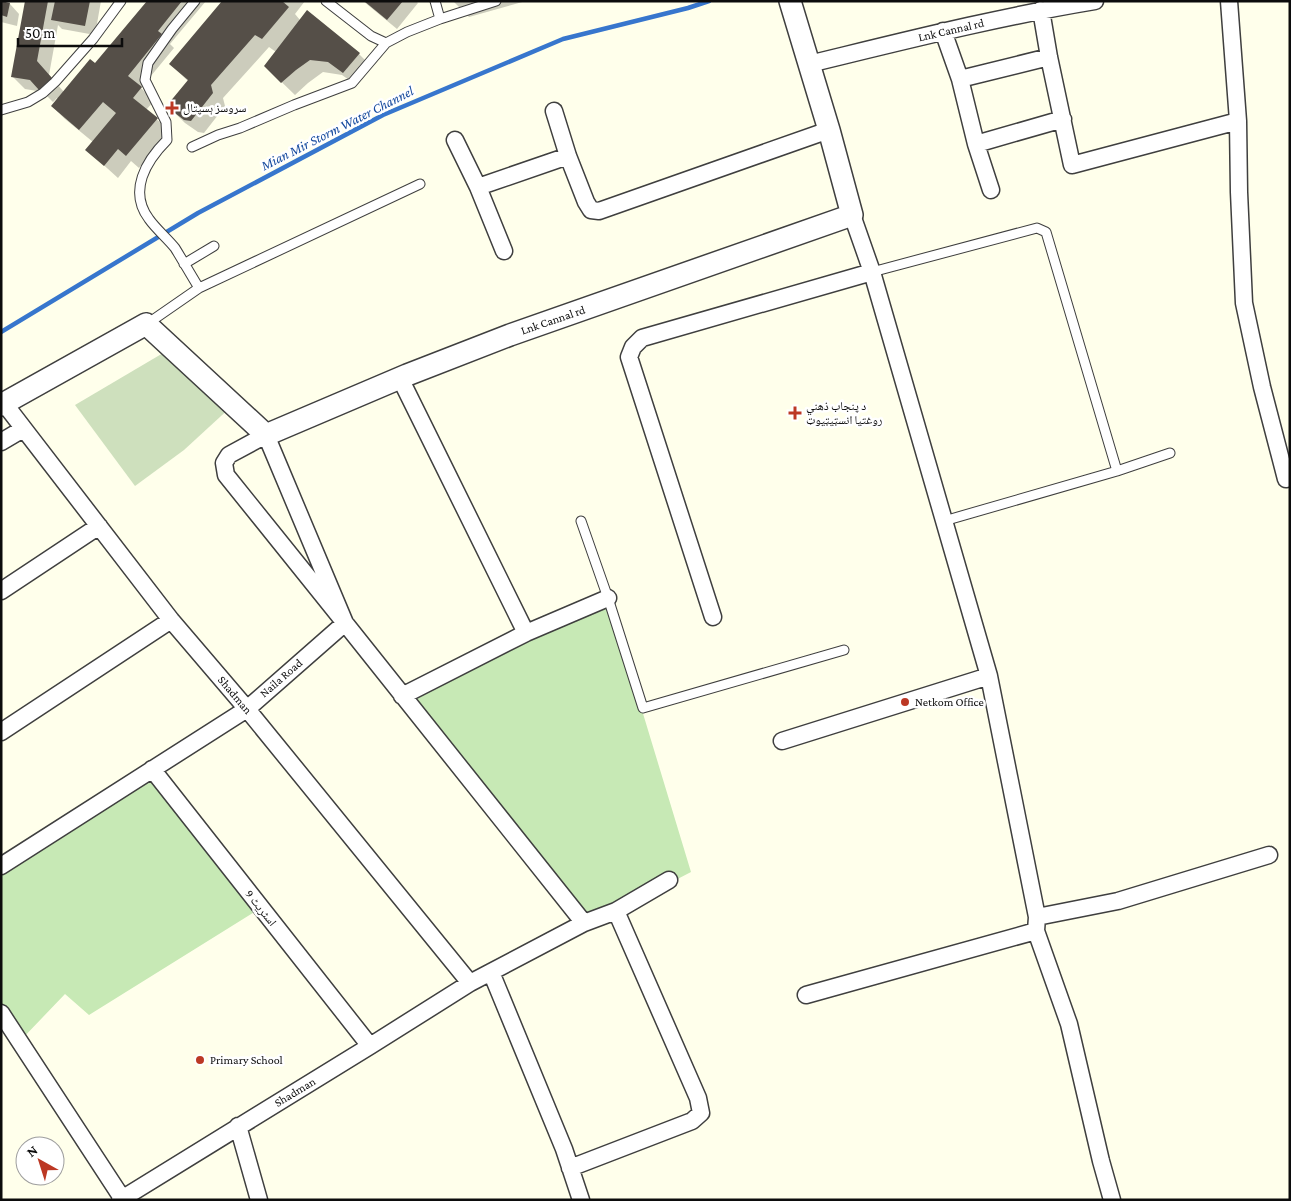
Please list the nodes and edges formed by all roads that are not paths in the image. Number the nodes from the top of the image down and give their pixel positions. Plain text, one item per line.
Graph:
1 (121, 1) edge
2 (195, 1) edge
3 (326, 1) edge
4 (435, 1) edge
5 (496, 1) edge
6 (790, 1) edge
7 (1094, 1) edge
8 (1229, 1) edge
9 (1041, 10) junction
10 (440, 19) junction
11 (943, 31) junction
12 (386, 43) junction
13 (1048, 57) junction
14 (809, 64) junction
15 (960, 79) junction
16 (1, 110) edge
17 (554, 111) dead end
18 (1063, 119) junction
19 (1238, 121) junction
20 (829, 130) junction
21 (455, 140) dead end
22 (976, 144) junction
23 (192, 147) dead end
24 (568, 156) junction
25 (420, 184) dead end
26 (478, 187) junction
27 (991, 190) dead end
28 (852, 215) junction
29 (214, 246) dead end
30 (504, 251) dead end
31 (184, 264) junction
32 (872, 272) junction
33 (199, 288) junction
34 (146, 324) junction
35 (400, 378) junction
36 (3, 404) edge
37 (23, 429) junction
38 (266, 435) junction
39 (1, 442) edge
40 (1170, 452) dead end
41 (1117, 471) junction
42 (1286, 480) dead end
43 (581, 521) dead end
44 (944, 521) junction
45 (99, 526) junction
46 (1, 591) edge
47 (608, 598) junction
48 (713, 617) dead end
49 (171, 620) junction
50 (344, 623) junction
51 (526, 633) junction
52 (844, 650) dead end
53 (989, 676) junction
54 (402, 696) junction
55 (247, 708) junction
56 (1, 732) edge
57 (782, 740) dead end
58 (152, 770) junction
59 (1268, 855) dead end
60 (1, 866) edge
61 (669, 880) dead end
62 (616, 911) junction
63 (584, 923) junction
64 (1037, 924) junction
65 (491, 972) junction
66 (470, 983) junction
67 (806, 994) dead end
68 (1, 1013) edge
69 (370, 1046) junction
70 (238, 1126) junction
71 (570, 1168) junction
72 (121, 1199) edge
73 (259, 1200) edge
74 (581, 1200) edge
75 (1112, 1200) edge

1 - 16 lane
2 - 31 lane
3 - 12 lane
4 - 10 lane
5 - 10 lane
6 - 14 street
7 - 9 street, Lnk Cannal rd
8 - 19 street
9 - 11 street, Lnk Cannal rd
9 - 13 street
10 - 12 lane
11 - 14 street, Lnk Cannal rd
11 - 15 street
12 - 23 lane
13 - 15 street
13 - 18 street
14 - 20 street
15 - 22 street
17 - 24 street
18 - 19 street
18 - 22 street
19 - 42 street
20 - 24 street
20 - 28 street
21 - 26 street
22 - 27 street
24 - 26 street
25 - 33 lane
26 - 30 street
28 - 32 street
28 - 35 street, Lnk Cannal rd
29 - 31 lane
31 - 33 lane
32 - 41 lane
32 - 44 street
32 - 48 street
33 - 34 lane
34 - 36 street
34 - 38 street
35 - 38 street, Lnk Cannal rd
35 - 51 street
36 - 37 street, Shadman
37 - 39 street
37 - 45 street, Shadman
38 - 50 street
38 - 50 street
40 - 41 lane
41 - 44 lane
43 - 47 lane
44 - 53 street
45 - 46 street
45 - 49 street, Shadman
47 - 51 street
47 - 52 lane
49 - 55 street, Shadman
49 - 56 street
50 - 54 street
50 - 55 street, Naila Road
51 - 54 street
53 - 57 street
53 - 64 street
54 - 63 street
55 - 58 street, Naila Road
55 - 66 street, Shadman
58 - 60 street, Naila Road
58 - 69 street, اسٹریٹ 9
59 - 64 street
61 - 62 street, Shadman
62 - 63 street, Shadman
62 - 71 street
63 - 65 street, Shadman
64 - 67 street
64 - 75 street
65 - 66 street, Shadman
65 - 71 street
66 - 69 street, Shadman
68 - 72 street
69 - 70 street, Shadman
70 - 72 street, Shadman
70 - 73 street
71 - 74 street

